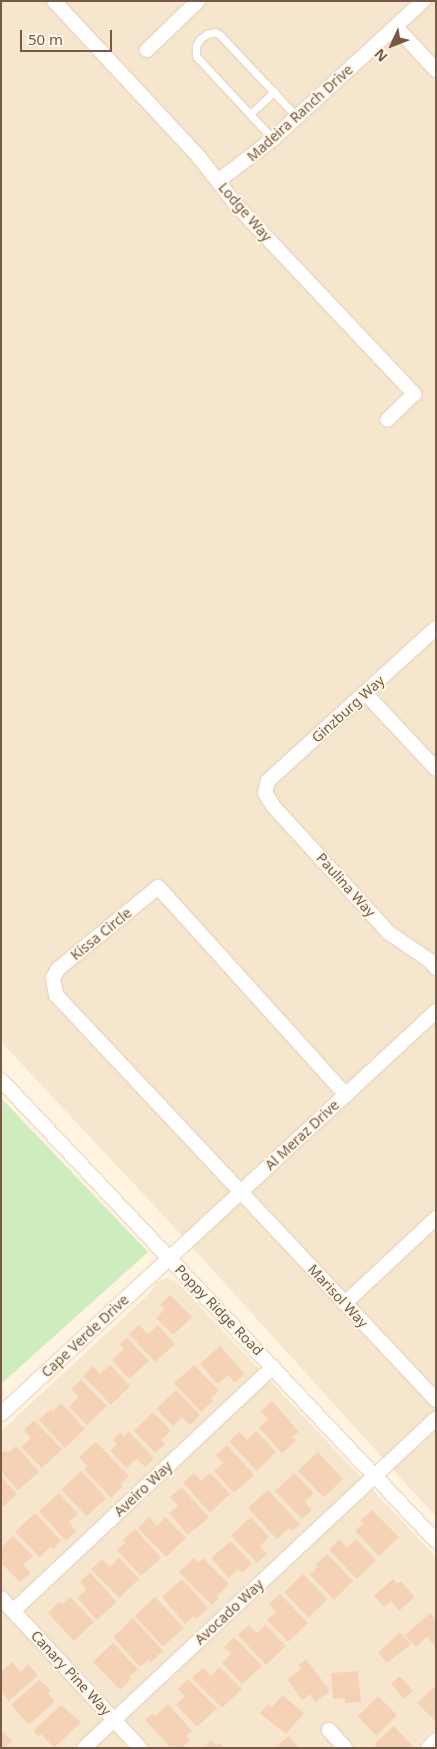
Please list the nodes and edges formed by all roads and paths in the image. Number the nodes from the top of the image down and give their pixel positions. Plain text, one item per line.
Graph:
1 (54, 1) edge
2 (422, 1) edge
3 (196, 2) edge
4 (396, 27) junction
5 (147, 50) dead end
6 (436, 70) edge
7 (274, 92) junction
8 (250, 114) junction
9 (297, 117) junction
10 (273, 139) junction
11 (218, 181) junction
12 (387, 420) dead end
13 (436, 628) edge
14 (365, 694) junction
15 (436, 769) edge
16 (265, 793) joint
17 (436, 968) edge
18 (436, 1011) edge
19 (1, 1080) edge
20 (346, 1095) junction
21 (240, 1192) junction
22 (436, 1218) edge
23 (169, 1258) junction
24 (345, 1303) junction
25 (274, 1367) junction
26 (436, 1400) edge
27 (1, 1414) edge
28 (436, 1419) edge
29 (375, 1476) junction
30 (436, 1542) edge
31 (1, 1598) edge
32 (13, 1611) junction
33 (114, 1720) junction
34 (329, 1730) dead end
35 (436, 1740) edge
36 (84, 1748) edge
37 (140, 1748) edge
38 (345, 1748) edge
39 (428, 1748) edge

1 - 11 street, Lodge Way
2 - 4 street, Madeira Ranch Drive
3 - 5 street
4 - 6 street
4 - 9 street, Madeira Ranch Drive
7 - 8 lane
7 - 8 lane
7 - 9 lane
8 - 10 lane
9 - 10 street, Madeira Ranch Drive
10 - 11 street, Madeira Ranch Drive
11 - 12 street, Lodge Way
13 - 14 street, Ginzburg Way
14 - 15 street
14 - 16 street, Ginzburg Way
16 - 17 street, Paulina Way
18 - 20 street, Al Meraz Drive
19 - 23 street, Poppy Ridge Road
20 - 21 street, Al Meraz Drive
20 - 21 street, Kissa Circle
21 - 23 street, Al Meraz Drive
21 - 24 street, Marisol Way
22 - 24 street
23 - 25 street, Poppy Ridge Road
23 - 27 street, Cape Verde Drive
24 - 26 street, Marisol Way
25 - 29 street, Poppy Ridge Road
25 - 32 street, Aveiro Way
28 - 29 street, Avocado Way
29 - 30 street, Poppy Ridge Road
29 - 33 street, Avocado Way
31 - 32 street, Canary Pine Way
32 - 33 street, Canary Pine Way
33 - 36 street, Avocado Way
33 - 37 street, Canary Pine Way
34 - 38 street
35 - 39 street

